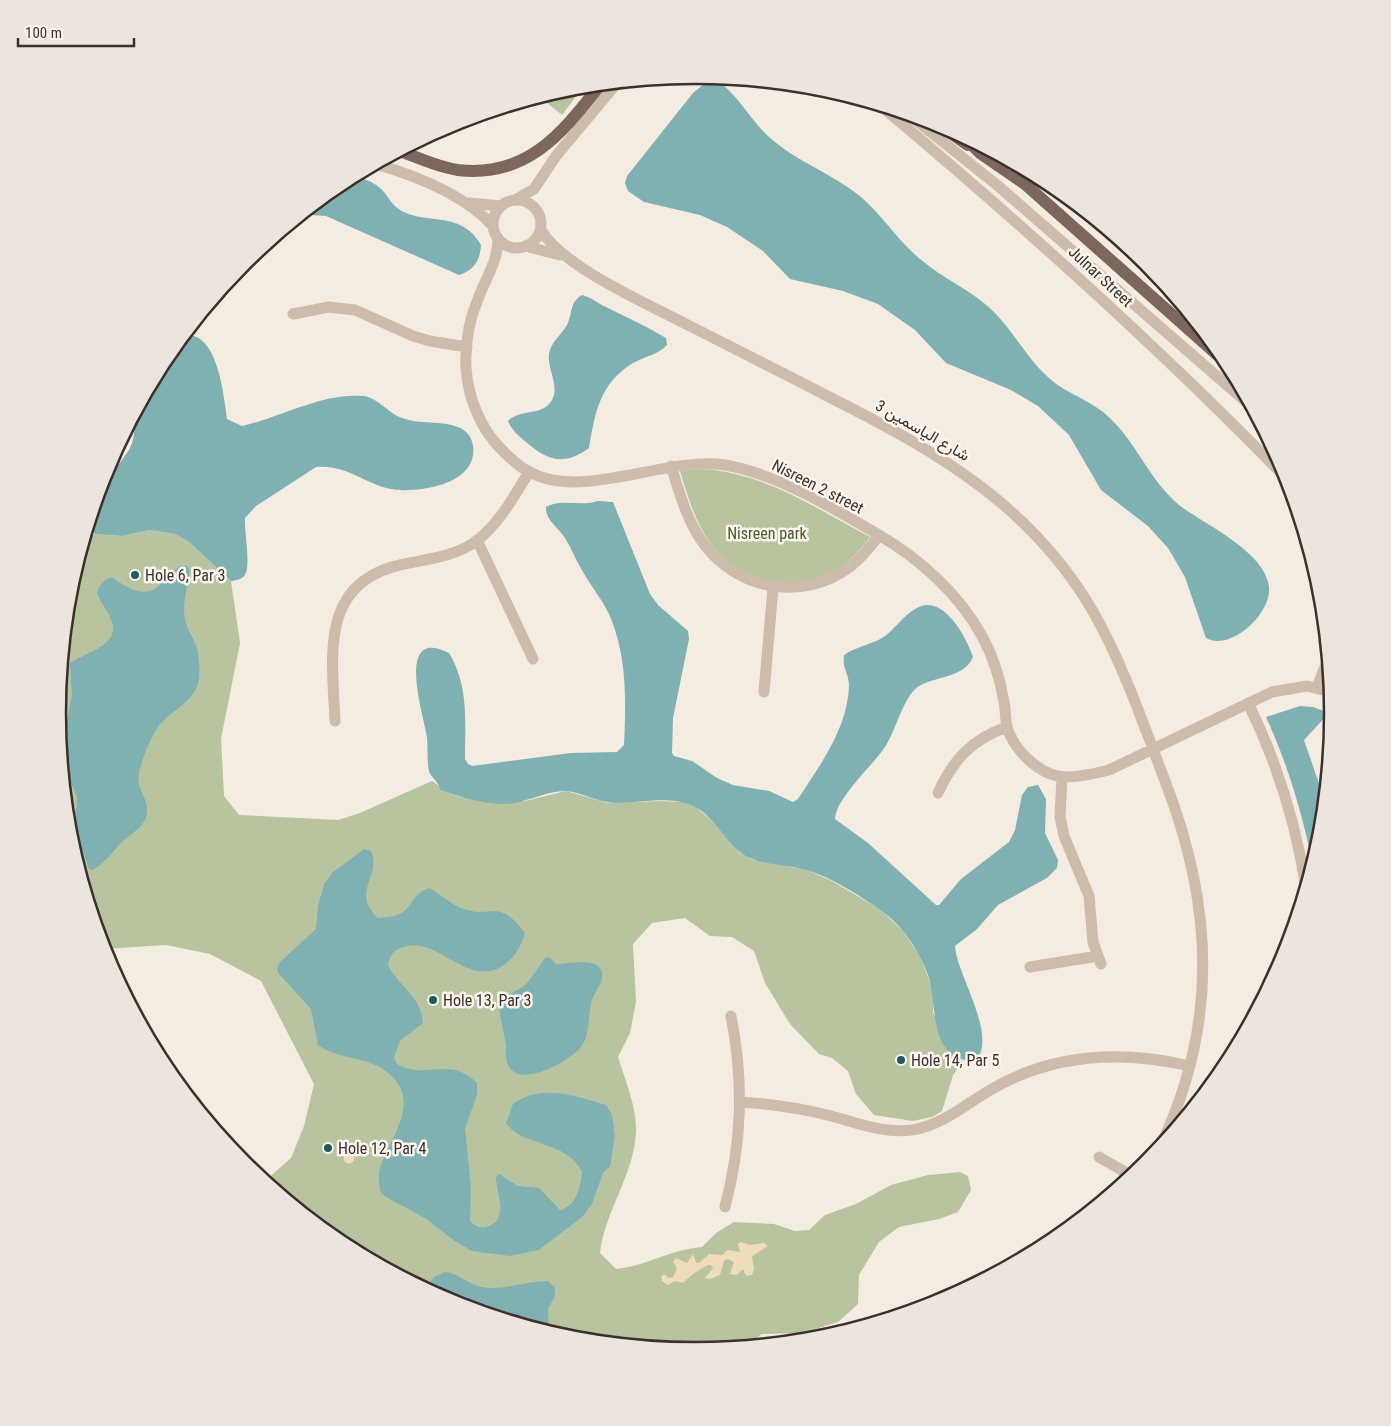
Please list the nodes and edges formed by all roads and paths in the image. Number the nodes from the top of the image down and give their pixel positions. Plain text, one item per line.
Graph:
1 (612, 89) edge
2 (594, 92) edge
3 (892, 115) edge
4 (924, 127) edge
5 (975, 149) edge
6 (980, 153) joint
7 (408, 154) edge
8 (384, 166) edge
9 (1013, 170) edge
10 (1024, 184) junction
11 (515, 200) junction
12 (467, 203) junction
13 (501, 206) junction
14 (493, 226) junction
15 (541, 230) junction
16 (498, 238) junction
17 (521, 247) junction
18 (564, 257) junction
19 (492, 270) junction
20 (293, 314) dead end
21 (1205, 344) edge
22 (467, 347) junction
23 (1238, 395) edge
24 (1274, 465) edge
25 (671, 466) junction
26 (529, 472) junction
27 (879, 535) junction
28 (478, 540) junction
29 (773, 588) junction
30 (533, 659) dead end
31 (1323, 672) edge
32 (1317, 687) junction
33 (1324, 689) edge
34 (764, 692) dead end
35 (1248, 703) junction
36 (335, 721) dead end
37 (1008, 727) junction
38 (1153, 749) junction
39 (1062, 777) junction
40 (938, 793) dead end
41 (1303, 874) edge
42 (1030, 967) dead end
43 (731, 1016) dead end
44 (1190, 1066) junction
45 (741, 1102) junction
46 (1165, 1132) edge
47 (1099, 1157) dead end
48 (1125, 1172) edge
49 (725, 1207) dead end

1 - 11 street
2 - 7 main road
3 - 24 street, Julnar Street
4 - 23 street
5 - 6 main road
6 - 10 main road
8 - 12 street
9 - 10 main road
10 - 21 main road
11 - 13 street
11 - 15 street
12 - 13 street
12 - 14 street
13 - 14 street
14 - 16 street
15 - 17 street
15 - 18 street, شارع الياسمين 3
16 - 17 street
16 - 19 street, Nisreen 2 street
17 - 18 street, شارع الياسمين 3
17 - 19 street, Nisreen 2 street
18 - 38 street, شارع الياسمين 3
19 - 22 street, Nisreen 2 street
20 - 22 street
22 - 26 street, Nisreen 2 street
25 - 26 street, Nisreen 2 street
25 - 27 street, Nisreen 2 street
25 - 29 street
26 - 28 street
27 - 29 street
27 - 37 street, Nisreen 2 street
28 - 30 street
28 - 36 street
29 - 34 street
31 - 32 street
32 - 33 street
32 - 35 street, Nisreen 2 street
35 - 38 street, Nisreen 2 street
35 - 41 street
37 - 39 street, Nisreen 2 street
37 - 40 street
38 - 39 street, Nisreen 2 street
38 - 44 street, شارع الياسمين 3
39 - 42 street
43 - 45 street
44 - 45 street
44 - 46 street, شارع الياسمين 3
45 - 49 street
47 - 48 street

